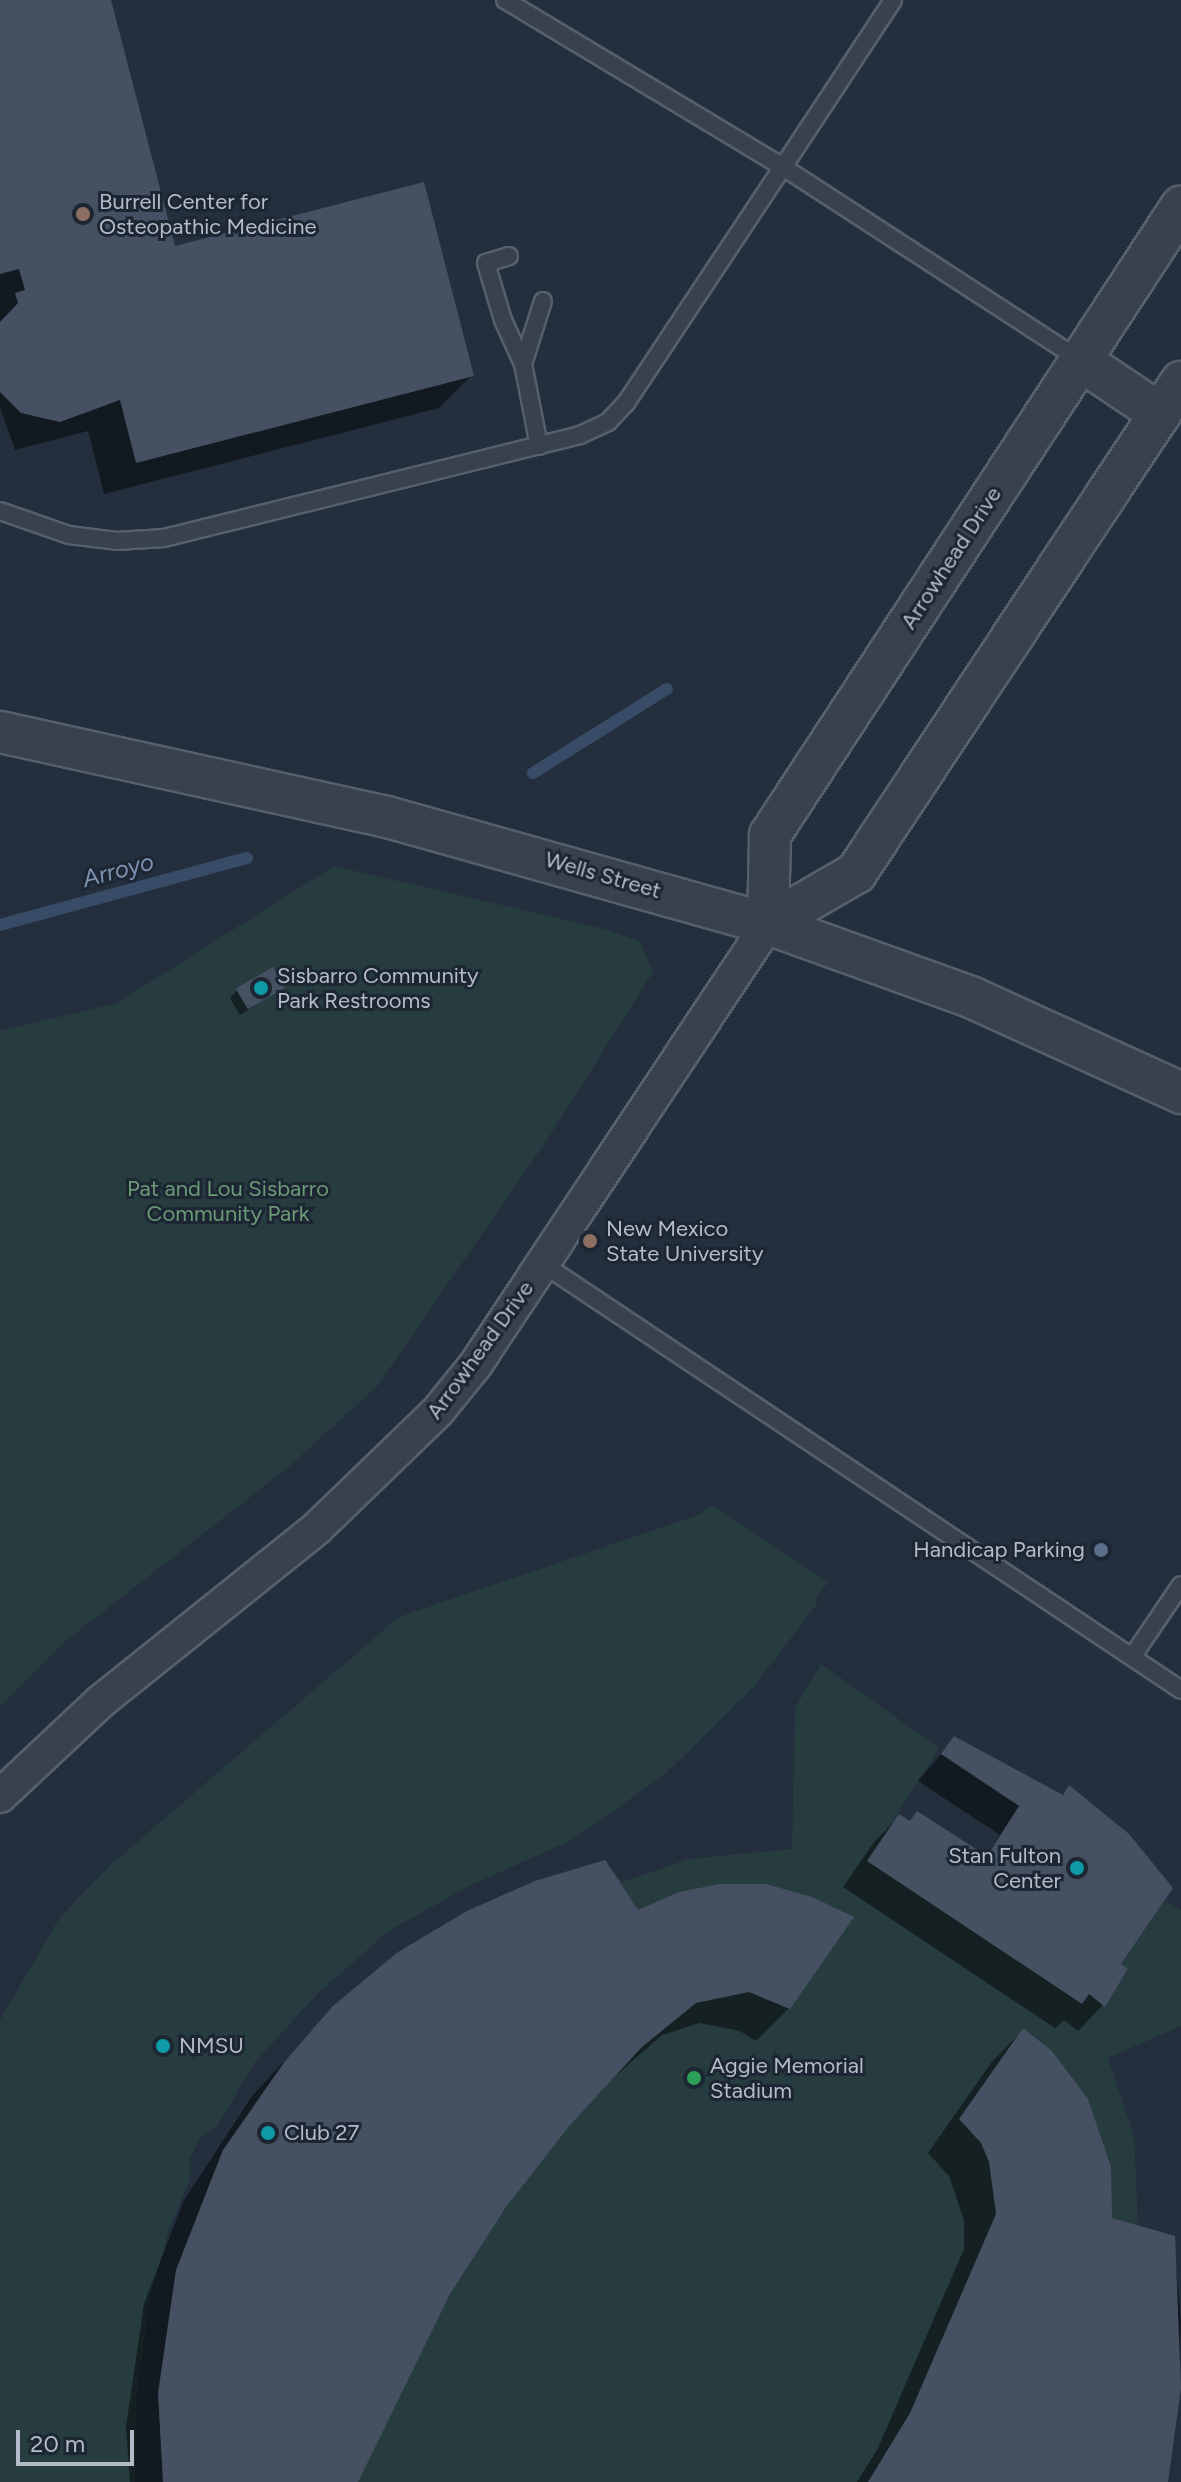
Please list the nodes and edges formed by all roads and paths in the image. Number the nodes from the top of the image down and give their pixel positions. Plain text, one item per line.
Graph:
1 (505, 0) edge
2 (893, 0) edge
3 (783, 167) junction
4 (1181, 207) edge
5 (509, 256) dead end
6 (543, 301) dead end
7 (1080, 360) junction
8 (523, 364) junction
9 (1170, 398) edge
10 (539, 446) junction
11 (0, 511) edge
12 (0, 732) edge
13 (768, 924) junction
14 (1181, 1093) edge
15 (543, 1264) junction
16 (1181, 1585) edge
17 (1132, 1657) junction
18 (1181, 1690) edge
19 (0, 1796) edge

1 - 3 lane
2 - 3 lane
3 - 7 lane
3 - 10 lane
4 - 7 street, Arrowhead Drive
5 - 8 lane
6 - 8 lane
7 - 9 street
7 - 13 street, Arrowhead Drive
8 - 10 lane
9 - 13 street, Arrowhead Drive
10 - 11 lane
12 - 13 street, Wells Street
13 - 14 street, Wells Street
13 - 15 street, Arrowhead Drive
15 - 17 lane
15 - 19 street, Arrowhead Drive
16 - 17 lane
17 - 18 lane

